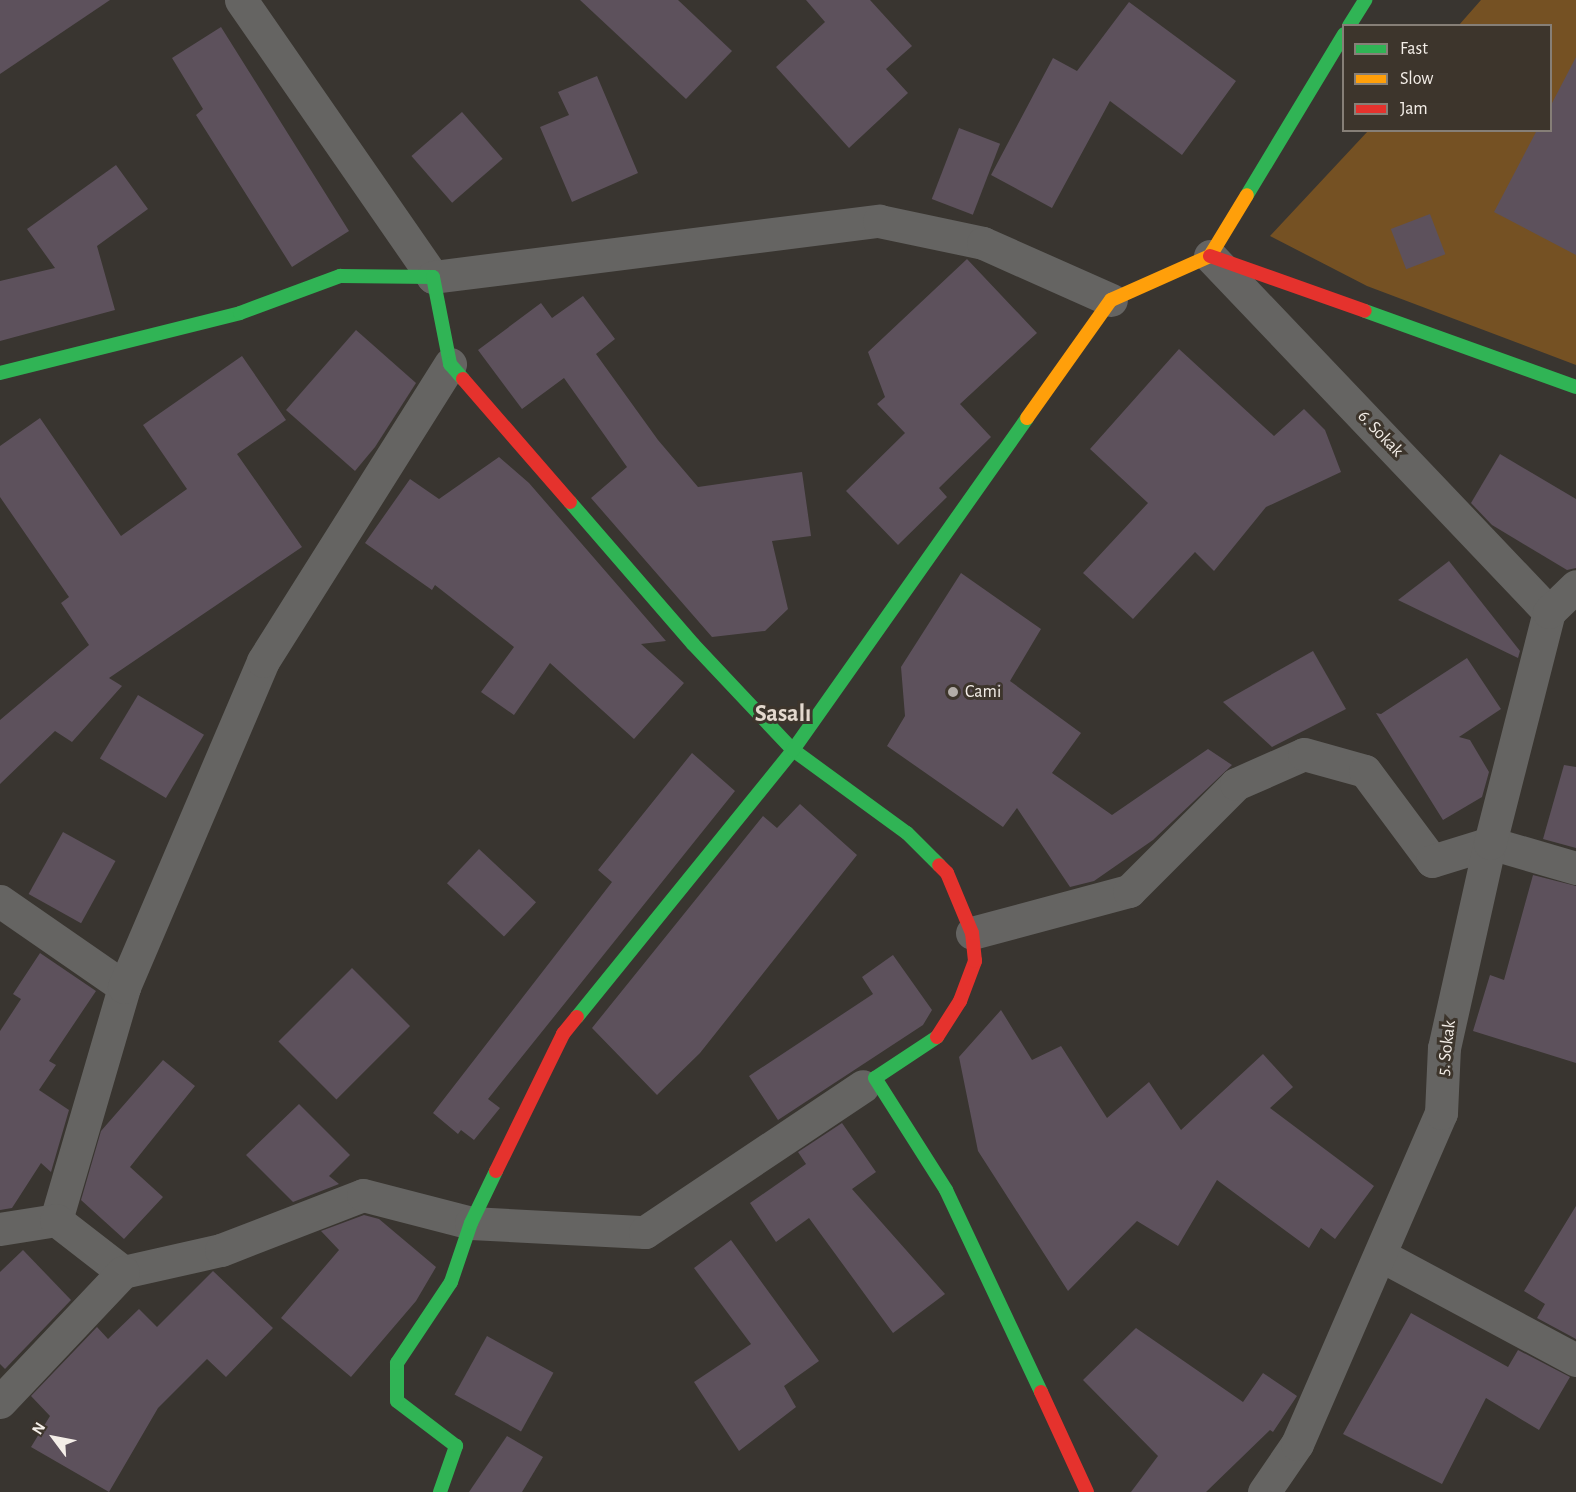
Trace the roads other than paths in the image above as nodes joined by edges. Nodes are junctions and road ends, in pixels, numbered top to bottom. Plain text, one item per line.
1 (241, 0) edge
2 (1365, 0) edge
3 (1350, 24) edge
4 (1342, 37) edge
5 (1210, 256) junction
6 (433, 277) junction
7 (1111, 300) junction
8 (450, 364) junction
9 (0, 373) edge
10 (1576, 387) edge
11 (1576, 586) edge
12 (1549, 612) junction
13 (793, 750) junction
14 (1490, 843) junction
15 (1576, 868) edge
16 (0, 901) edge
17 (972, 933) junction
18 (124, 987) junction
19 (869, 1082) junction
20 (899, 1144) dead end
21 (56, 1220) junction
22 (471, 1223) junction
23 (0, 1229) edge
24 (1382, 1257) junction
25 (123, 1272) junction
26 (1576, 1360) edge
27 (0, 1402) edge
28 (1041, 1429) dead end
29 (440, 1492) edge
30 (1073, 1492) edge
31 (1087, 1492) edge
32 (1264, 1492) edge

1 - 6 street
2 - 3 street
4 - 5 street
5 - 7 street
5 - 10 street
5 - 12 street, 6. Sokak
6 - 7 street
6 - 8 street
6 - 9 street
7 - 13 street
8 - 13 street
8 - 18 street
11 - 12 street
12 - 14 street, 5. Sokak
13 - 17 street
13 - 22 street
14 - 15 street
14 - 17 street
14 - 24 street, 5. Sokak
16 - 18 street
17 - 19 street
18 - 21 street
19 - 20 street
19 - 22 street
19 - 31 street
21 - 23 street
21 - 25 street
22 - 25 street
22 - 29 street
24 - 26 street
24 - 32 street, 5. Sokak
25 - 27 street
28 - 30 street

